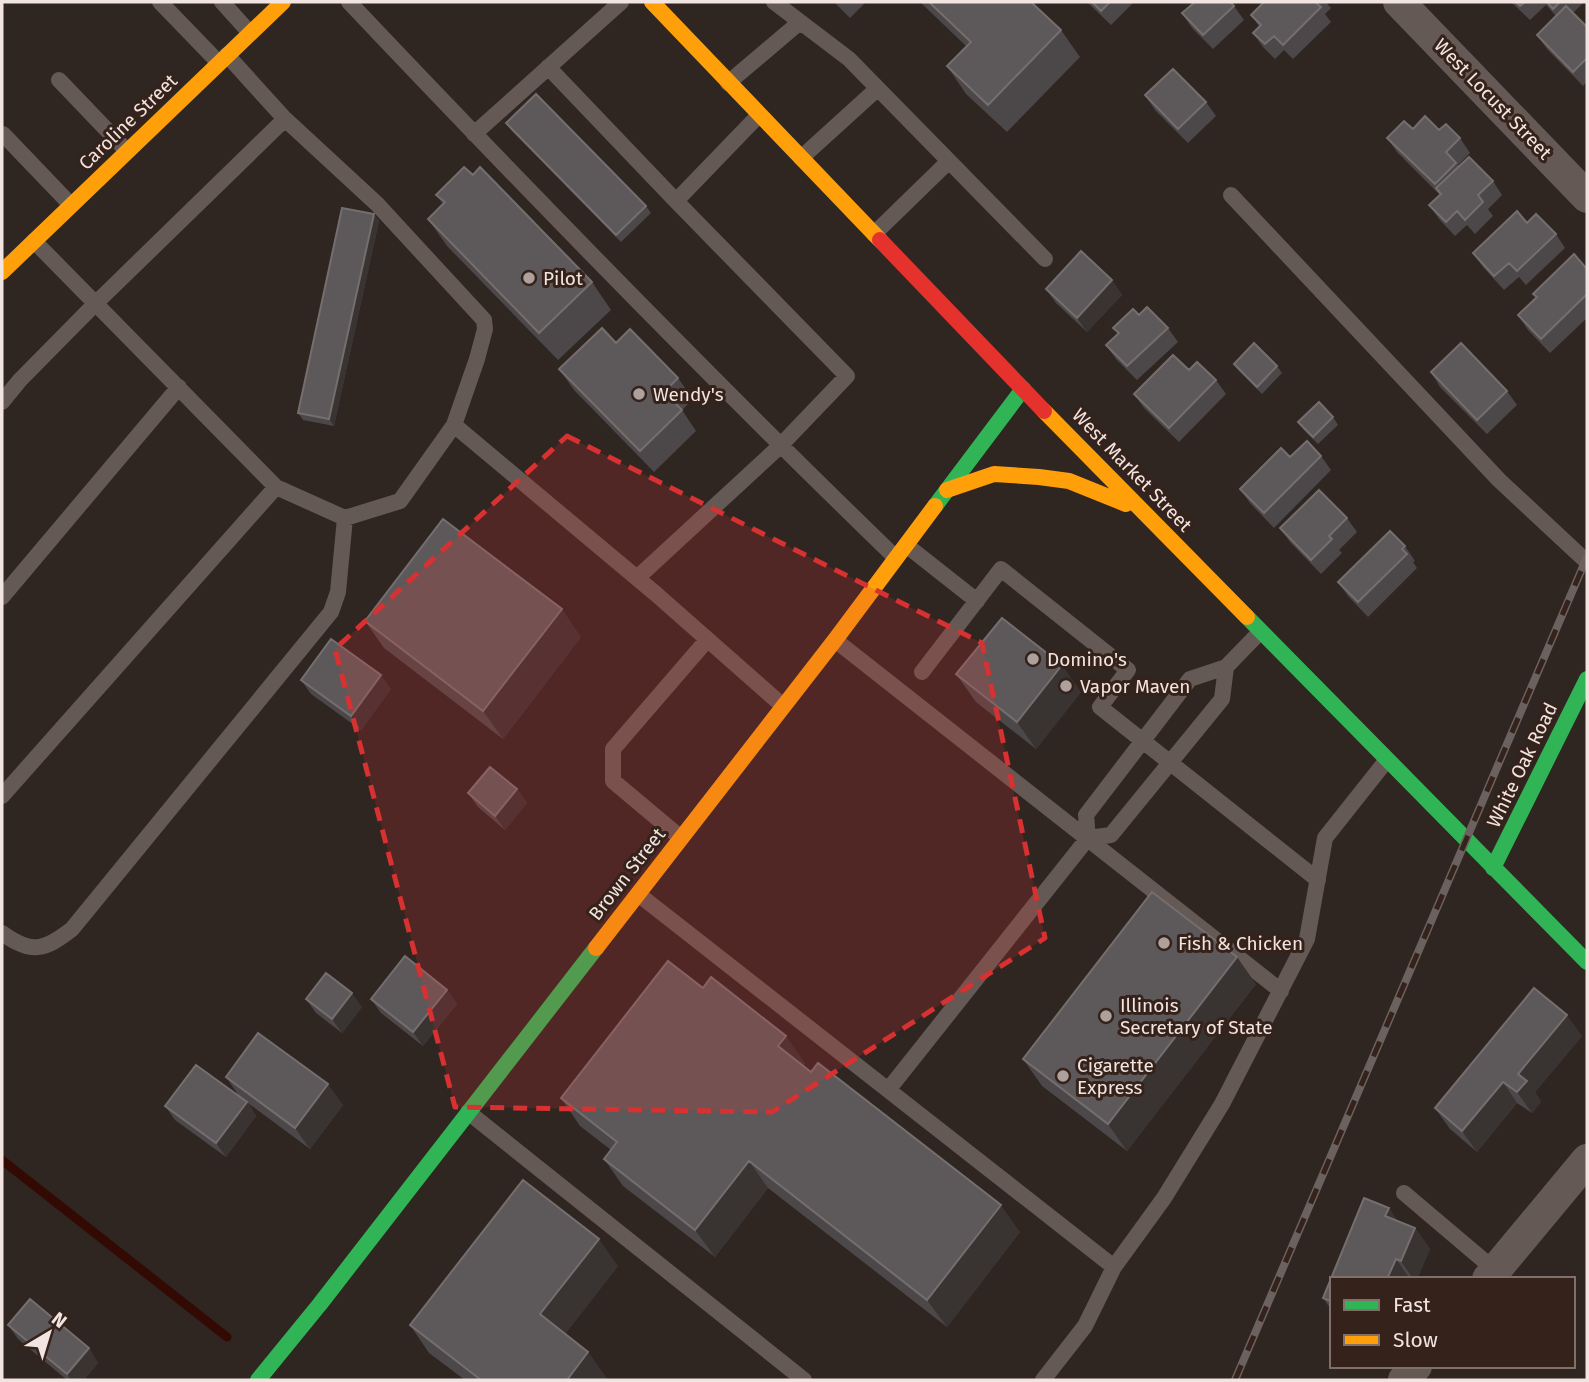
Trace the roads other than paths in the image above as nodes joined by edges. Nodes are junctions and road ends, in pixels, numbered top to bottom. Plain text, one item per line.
1 (160, 2) edge
2 (222, 2) edge
3 (283, 2) edge
4 (349, 2) edge
5 (621, 2) edge
6 (652, 2) edge
7 (774, 2) edge
8 (1399, 2) edge
9 (800, 22) junction
10 (250, 33) junction
11 (223, 59) junction
12 (548, 67) junction
13 (59, 80) dead end
14 (728, 83) junction
15 (877, 89) junction
16 (758, 116) junction
17 (285, 119) junction
18 (3, 134) edge
19 (474, 134) junction
20 (127, 151) junction
21 (800, 158) junction
22 (948, 161) junction
23 (1231, 195) dead end
24 (1587, 197) edge
25 (676, 201) junction
26 (71, 205) junction
27 (873, 234) junction
28 (34, 241) junction
29 (1045, 259) dead end
30 (2, 272) edge
31 (95, 304) junction
32 (179, 387) junction
33 (1023, 389) junction
34 (2, 402) edge
35 (454, 425) junction
36 (780, 446) junction
37 (276, 487) junction
38 (947, 490) junction
39 (1142, 510) junction
40 (345, 518) junction
41 (901, 552) junction
42 (1587, 562) edge
43 (637, 578) junction
44 (2, 597) edge
45 (977, 601) junction
46 (1260, 632) junction
47 (835, 639) junction
48 (707, 640) junction
49 (1226, 667) junction
50 (922, 672) dead end
51 (1587, 679) edge
52 (783, 706) junction
53 (1142, 739) junction
54 (1387, 760) junction
55 (1171, 762) junction
56 (2, 796) edge
57 (681, 838) junction
58 (1088, 838) junction
59 (1493, 868) junction
60 (1318, 880) junction
61 (638, 894) junction
62 (2, 933) edge
63 (1587, 962) edge
64 (1281, 991) junction
65 (888, 1090) junction
66 (468, 1112) junction
67 (1587, 1160) edge
68 (1404, 1193) dead end
69 (1114, 1267) junction
70 (1492, 1275) edge
71 (258, 1380) edge
72 (804, 1380) edge
73 (1042, 1380) edge

1 - 11 lane
2 - 10 lane
3 - 10 street, Caroline Street
4 - 19 lane
5 - 12 lane
6 - 14 street, West Market Street
7 - 9 lane
8 - 24 street, West Locust Street
9 - 14 lane
9 - 15 lane
10 - 11 street, Caroline Street
11 - 17 lane
11 - 20 street, Caroline Street
12 - 19 lane
12 - 25 lane
13 - 20 lane
14 - 16 street, West Market Street
15 - 21 lane
15 - 22 lane
16 - 21 street, West Market Street
16 - 25 lane
17 - 31 lane
17 - 35 lane
18 - 26 lane
19 - 36 lane
20 - 26 street, Caroline Street
21 - 27 street, West Market Street
22 - 27 lane
22 - 29 lane
23 - 42 lane
25 - 36 lane
26 - 28 street, Caroline Street
27 - 33 street, West Market Street
28 - 30 street, Caroline Street
28 - 31 lane
31 - 32 lane
31 - 34 lane
32 - 37 lane
32 - 44 lane
33 - 38 street, Brown Street
33 - 39 street, West Market Street
35 - 40 lane
35 - 43 lane
36 - 41 lane
36 - 43 lane
37 - 40 lane
37 - 56 lane
38 - 39 street
38 - 41 street, Brown Street
39 - 46 street, West Market Street
40 - 62 lane
41 - 45 lane
41 - 47 street, Brown Street
43 - 48 lane
45 - 50 lane
45 - 53 lane
46 - 49 lane
46 - 54 street, West Market Street
47 - 52 street, Brown Street
47 - 58 lane
48 - 52 lane
48 - 57 lane
49 - 53 lane
49 - 55 lane
51 - 59 street, White Oak Road
52 - 57 street, Brown Street
53 - 55 lane
53 - 58 lane
54 - 59 street, West Market Street
54 - 60 lane
55 - 58 lane
55 - 60 lane
57 - 61 street, Brown Street
58 - 64 lane
58 - 65 lane
59 - 63 street, West Market Street
60 - 64 lane
61 - 65 lane
61 - 66 street, Brown Street
64 - 69 lane
65 - 69 lane
66 - 71 street, Brown Street
66 - 72 lane
67 - 70 street
68 - 70 lane
69 - 73 lane

